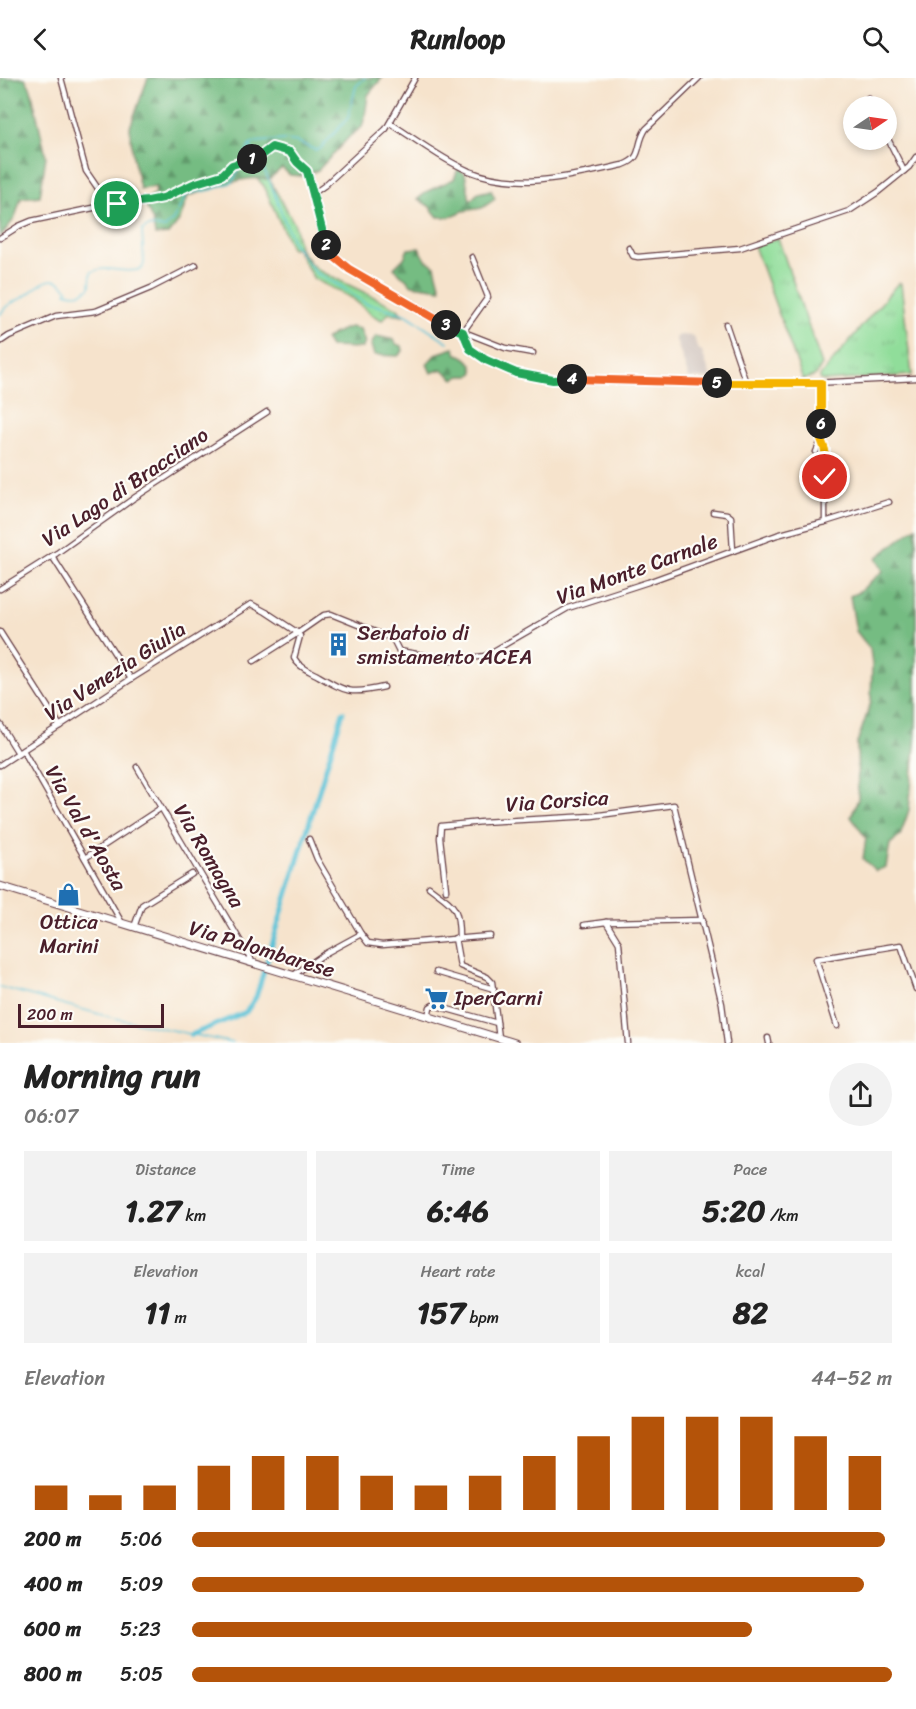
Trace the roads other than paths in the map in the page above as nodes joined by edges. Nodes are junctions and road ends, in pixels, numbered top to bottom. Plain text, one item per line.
1 (61, 78) edge
2 (415, 78) edge
3 (699, 78) edge
4 (390, 123) junction
5 (894, 150) edge
6 (916, 157) edge
7 (904, 171) junction
8 (314, 193) junction
9 (117, 204) junction
10 (0, 238) edge
11 (628, 248) dead end
12 (472, 256) dead end
13 (196, 265) dead end
14 (726, 324) dead end
15 (463, 332) junction
16 (0, 342) edge
17 (533, 353) dead end
18 (916, 378) edge
19 (746, 383) junction
20 (821, 383) junction
21 (267, 412) dead end
22 (821, 439) junction
23 (816, 452) dead end
24 (889, 502) dead end
25 (713, 512) dead end
26 (825, 522) junction
27 (733, 551) junction
28 (52, 556) junction
29 (0, 589) edge
30 (0, 632) edge
31 (299, 635) junction
32 (254, 661) dead end
33 (130, 679) junction
34 (384, 687) dead end
35 (0, 724) edge
36 (60, 726) junction
37 (20, 752) junction
38 (0, 765) edge
39 (137, 767) dead end
40 (161, 808) junction
41 (309, 839) dead end
42 (85, 858) junction
43 (192, 874) dead end
44 (0, 886) edge
45 (429, 887) dead end
46 (446, 890) dead end
47 (703, 920) junction
48 (122, 922) junction
49 (606, 922) junction
50 (584, 925) dead end
51 (134, 927) junction
52 (361, 934) junction
53 (490, 936) dead end
54 (457, 938) junction
55 (250, 963) junction
56 (436, 972) dead end
57 (292, 976) junction
58 (494, 989) junction
59 (916, 989) edge
60 (428, 1017) junction
61 (497, 1023) junction
62 (837, 1026) dead end
63 (499, 1038) junction
64 (515, 1043) edge
65 (628, 1043) edge
66 (727, 1043) edge

1 - 9 street
2 - 4 street
3 - 4 street
4 - 8 street
5 - 7 street
6 - 7 street
7 - 11 street
8 - 9 street
8 - 15 street
9 - 10 street
12 - 15 street
13 - 16 street
14 - 19 street
15 - 17 street
15 - 19 street
18 - 20 street
19 - 20 street
20 - 22 street
21 - 28 street, Via Lago di Bracciano
22 - 23 street
22 - 26 street
24 - 26 street, Via Monte Carnale
25 - 27 street
26 - 27 street, Via Monte Carnale
27 - 31 street, Via Monte Carnale
28 - 29 street, Via Lago di Bracciano
28 - 33 street
30 - 36 street
31 - 32 street
31 - 33 street, Via Venezia Giulia
31 - 34 street
33 - 36 street, Via Venezia Giulia
35 - 37 street, Via Val d'Aosta
36 - 37 street, Via Venezia Giulia
37 - 38 street, Via Venezia Giulia
37 - 42 street, Via Val d'Aosta
39 - 40 street, Via Romagna
40 - 42 street
40 - 55 street, Via Romagna
41 - 52 street
42 - 48 street, Via Val d'Aosta
43 - 51 street
44 - 48 main road, Via Palombarese
45 - 54 street
46 - 47 street, Via Corsica
47 - 49 street
47 - 66 street
48 - 51 main road, Via Palombarese
49 - 50 street
49 - 65 street
51 - 55 main road, Via Palombarese
52 - 54 street
52 - 57 street
53 - 54 street
54 - 58 street
55 - 57 main road, Via Palombarese
56 - 58 street
57 - 60 main road, Via Palombarese
58 - 61 street
59 - 62 street
60 - 61 street
60 - 63 main road, Via Palombarese
61 - 63 street
63 - 64 main road, Via Palombarese

